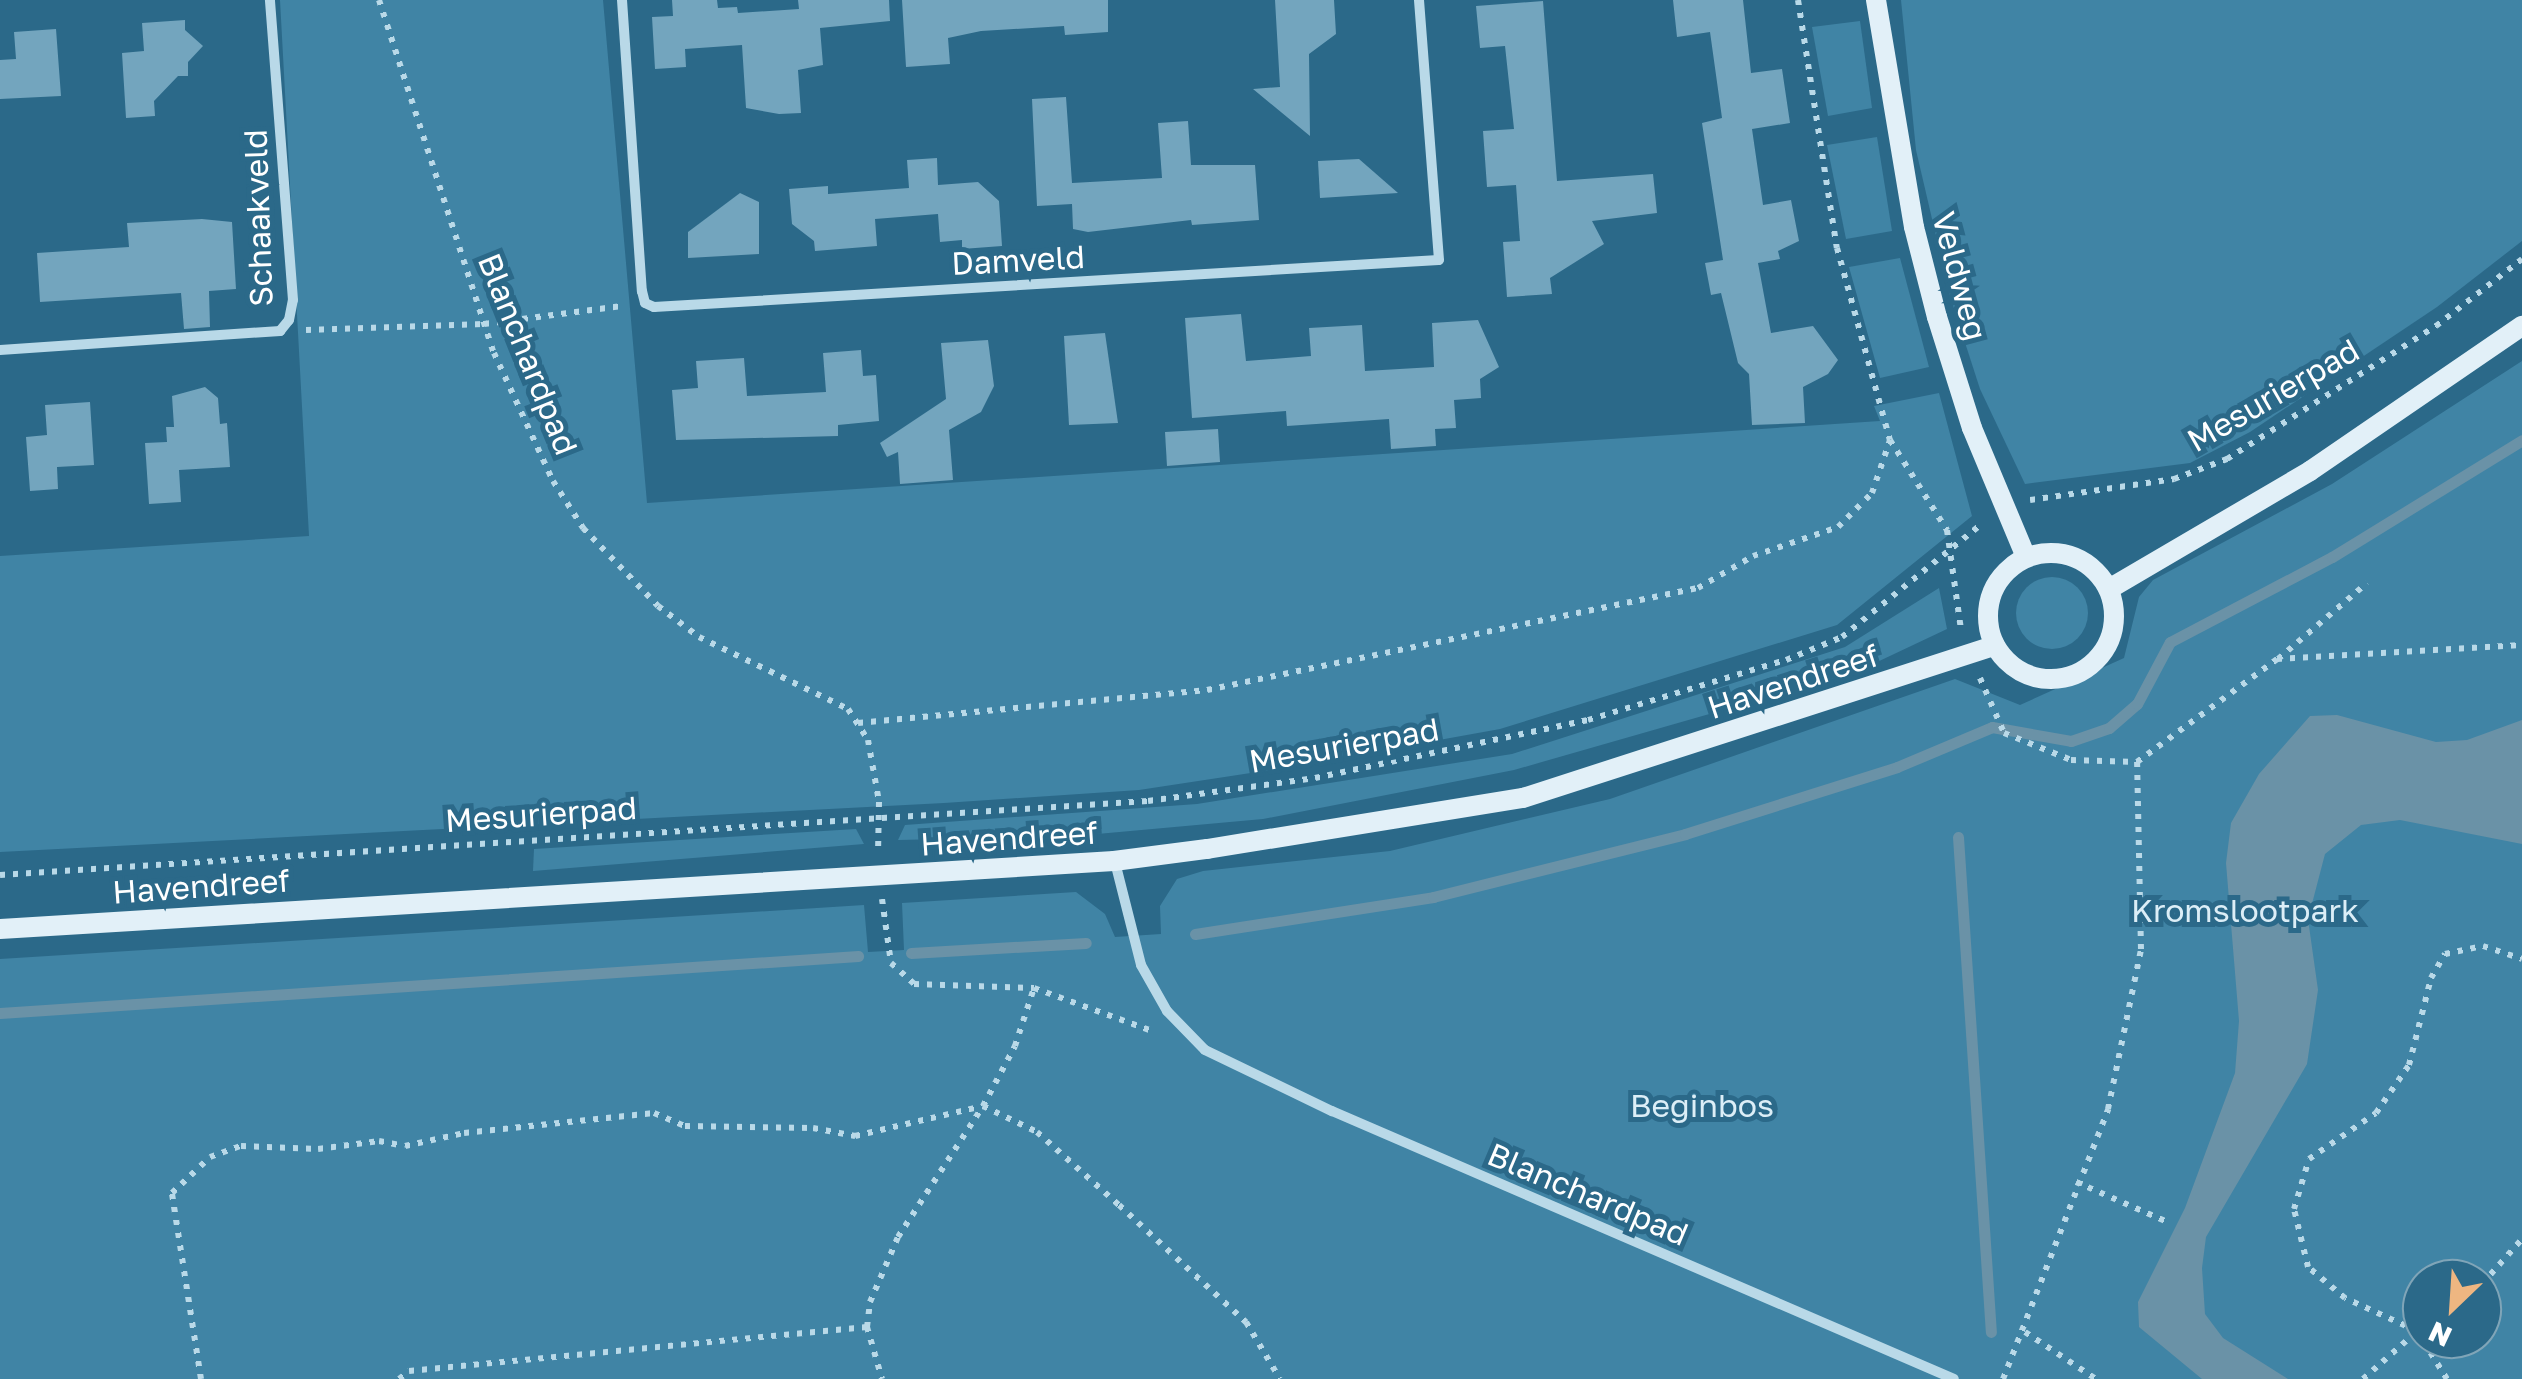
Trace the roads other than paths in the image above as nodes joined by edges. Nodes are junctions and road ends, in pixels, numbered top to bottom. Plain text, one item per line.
1 (270, 0) edge
2 (622, 0) edge
3 (1419, 0) edge
4 (1876, 0) edge
5 (2522, 326) edge
6 (0, 350) edge
7 (2026, 557) junction
8 (2109, 588) junction
9 (1995, 646) junction
10 (1114, 861) junction
11 (0, 929) edge
12 (1954, 1379) edge

1 - 6 street, Schaakveld
2 - 3 street, Damveld
4 - 7 street, Veldweg
5 - 8 street
7 - 8 street
7 - 9 street
8 - 9 street
9 - 10 street, Havendreef
10 - 11 street, Havendreef
10 - 12 street, Blanchardpad

